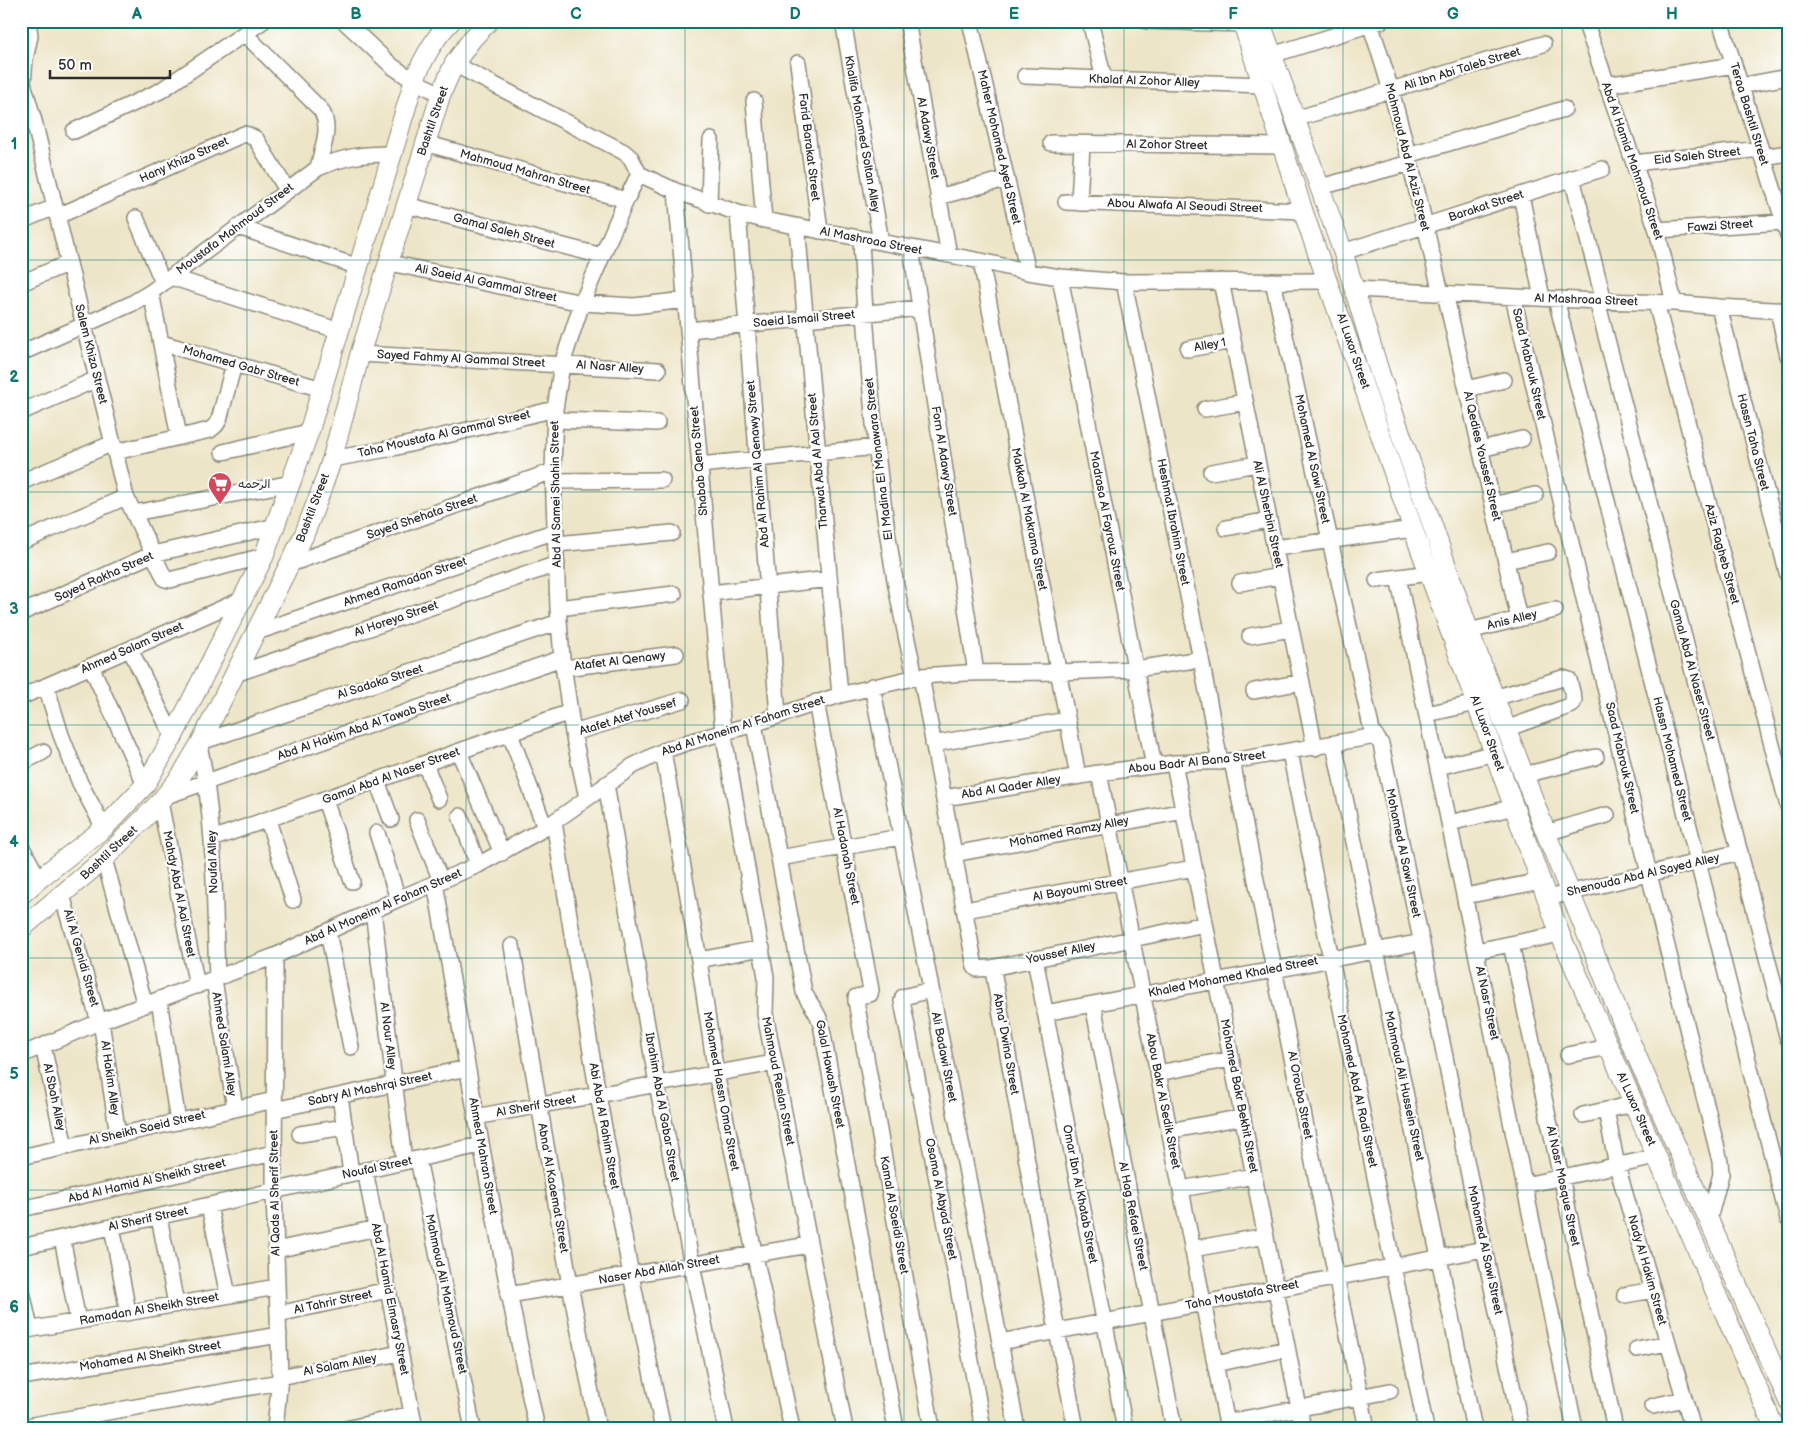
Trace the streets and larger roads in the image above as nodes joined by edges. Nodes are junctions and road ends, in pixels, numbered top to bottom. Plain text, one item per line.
1 (28, 21) edge
2 (264, 21) edge
3 (344, 21) edge
4 (489, 21) edge
5 (907, 21) edge
6 (970, 21) edge
7 (1090, 21) edge
8 (1146, 21) edge
9 (1585, 21) edge
10 (1720, 21) edge
11 (448, 22) edge
12 (1248, 22) edge
13 (1373, 22) edge
14 (844, 26) dead end
15 (245, 34) junction
16 (1543, 44) dead end
17 (1272, 55) junction
18 (798, 63) dead end
19 (454, 64) junction
20 (1734, 65) junction
21 (1026, 76) dead end
22 (1788, 78) edge
23 (1104, 79) junction
24 (414, 80) junction
25 (22, 83) edge
26 (1262, 85) junction
27 (1606, 85) junction
28 (1740, 86) junction
29 (1390, 90) junction
30 (441, 94) junction
31 (754, 101) dead end
32 (1564, 109) dead end
33 (1295, 119) junction
34 (28, 124) edge
35 (74, 131) dead end
36 (711, 140) dead end
37 (424, 143) junction
38 (1051, 143) dead end
39 (1082, 144) junction
40 (1283, 146) junction
41 (1761, 153) junction
42 (1788, 153) edge
43 (392, 154) junction
44 (1409, 159) junction
45 (1634, 163) junction
46 (318, 168) junction
47 (1602, 169) dead end
48 (639, 174) junction
49 (1572, 178) junction
50 (1006, 179) junction
51 (1320, 187) junction
52 (287, 190) junction
53 (676, 191) junction
54 (1521, 195) junction
55 (938, 197) junction
56 (626, 200) junction
57 (709, 204) junction
58 (406, 205) junction
59 (56, 211) junction
60 (1304, 211) junction
61 (738, 213) junction
62 (136, 218) dead end
63 (1784, 219) edge
64 (764, 220) junction
65 (21, 221) edge
66 (1425, 226) junction
67 (238, 227) junction
68 (797, 227) junction
69 (1657, 230) junction
70 (820, 231) junction
71 (861, 239) junction
72 (881, 242) junction
73 (911, 248) junction
74 (1343, 252) junction
75 (949, 255) junction
76 (602, 256) junction
77 (981, 261) junction
78 (390, 263) junction
79 (69, 264) junction
80 (359, 267) junction
81 (1028, 272) junction
82 (1060, 277) junction
83 (1329, 280) junction
84 (1221, 281) junction
85 (1273, 281) junction
86 (1124, 282) junction
87 (21, 283) edge
88 (161, 284) junction
89 (1355, 288) junction
90 (1443, 293) junction
91 (1513, 297) junction
92 (1549, 299) junction
93 (685, 300) junction
94 (1600, 301) junction
95 (1656, 302) junction
96 (582, 303) junction
97 (1674, 303) junction
98 (921, 308) junction
99 (1719, 308) junction
100 (1783, 311) edge
101 (864, 313) junction
102 (805, 319) junction
103 (746, 324) junction
104 (84, 326) junction
105 (688, 330) junction
106 (340, 331) junction
107 (1233, 341) junction
108 (161, 343) junction
109 (1188, 349) dead end
110 (21, 353) edge
111 (360, 354) junction
112 (1788, 356) edge
113 (234, 364) junction
114 (562, 364) junction
115 (658, 370) dead end
116 (97, 379) junction
117 (1504, 380) dead end
118 (322, 389) junction
119 (1467, 389) junction
120 (1245, 402) junction
121 (1205, 409) dead end
122 (21, 412) edge
123 (555, 414) junction
124 (657, 423) dead end
125 (309, 432) junction
126 (179, 437) junction
127 (1522, 439) dead end
128 (876, 447) junction
129 (114, 448) junction
130 (1481, 449) junction
131 (223, 452) dead end
132 (817, 453) junction
133 (332, 459) junction
134 (757, 459) junction
135 (1258, 464) junction
136 (700, 465) junction
137 (1211, 472) dead end
138 (554, 476) junction
139 (662, 480) dead end
140 (21, 482) edge
141 (292, 482) junction
142 (1535, 495) dead end
143 (126, 497) junction
144 (1493, 505) junction
145 (134, 513) junction
146 (1269, 520) junction
147 (276, 526) junction
148 (1226, 528) dead end
149 (1413, 529) junction
150 (672, 533) dead end
151 (557, 537) junction
152 (1330, 541) junction
153 (21, 542) edge
154 (1275, 548) junction
155 (1548, 552) dead end
156 (153, 554) junction
157 (264, 556) junction
158 (1506, 562) junction
159 (290, 564) junction
160 (557, 564) junction
161 (1430, 573) junction
162 (1280, 576) junction
163 (1788, 576) edge
164 (1398, 577) junction
165 (829, 579) junction
166 (1377, 580) dead end
167 (1240, 584) dead end
168 (768, 586) junction
169 (711, 593) junction
170 (674, 594) dead end
171 (243, 599) junction
172 (1555, 610) dead end
173 (21, 613) edge
174 (559, 615) junction
175 (1519, 619) junction
176 (1291, 629) junction
177 (1470, 631) junction
178 (254, 633) junction
179 (1250, 636) dead end
180 (130, 649) junction
181 (676, 654) dead end
182 (1201, 659) junction
183 (563, 663) junction
184 (91, 666) junction
185 (1136, 669) junction
186 (1058, 672) junction
187 (976, 673) junction
188 (235, 674) junction
189 (918, 677) junction
190 (1302, 682) junction
191 (46, 686) junction
192 (872, 686) junction
193 (1254, 691) dead end
194 (840, 694) junction
195 (21, 697) edge
196 (682, 700) dead end
197 (1485, 701) junction
198 (816, 702) junction
199 (570, 712) junction
200 (1427, 714) junction
201 (778, 715) junction
202 (1067, 720) junction
203 (754, 724) junction
204 (1506, 729) junction
205 (723, 732) junction
206 (573, 733) junction
207 (510, 734) junction
208 (1376, 736) junction
209 (173, 737) junction
210 (200, 744) junction
211 (934, 744) junction
212 (1334, 744) junction
213 (1315, 748) junction
214 (663, 751) junction
215 (43, 752) dead end
216 (459, 752) junction
217 (1290, 752) junction
218 (1495, 753) junction
219 (1596, 757) dead end
220 (1226, 762) junction
221 (21, 763) edge
222 (1174, 763) junction
223 (425, 764) junction
224 (1154, 766) junction
225 (1438, 767) junction
226 (1098, 773) junction
227 (1524, 775) junction
228 (1078, 776) junction
229 (207, 781) junction
230 (378, 781) junction
231 (145, 784) junction
232 (606, 784) junction
233 (587, 798) junction
234 (944, 798) junction
235 (163, 799) junction
236 (439, 799) dead end
237 (324, 800) junction
238 (1788, 806) edge
239 (1514, 808) junction
240 (1184, 811) junction
241 (1607, 815) dead end
242 (460, 816) dead end
243 (391, 819) dead end
244 (268, 820) junction
245 (417, 820) dead end
246 (1450, 823) junction
247 (549, 825) junction
248 (1109, 825) junction
249 (104, 828) junction
250 (377, 833) dead end
251 (1546, 833) junction
252 (901, 837) junction
253 (212, 839) junction
254 (21, 846) edge
255 (844, 847) junction
256 (502, 852) junction
257 (1740, 852) junction
258 (954, 854) junction
259 (779, 858) junction
260 (104, 859) junction
261 (1698, 862) junction
262 (478, 865) junction
263 (1194, 868) junction
264 (1649, 874) junction
265 (39, 879) junction
266 (352, 881) dead end
267 (1120, 881) junction
268 (438, 882) junction
269 (1544, 889) junction
270 (1569, 893) junction
271 (21, 895) edge
272 (62, 895) junction
273 (1465, 896) junction
274 (398, 898) junction
275 (292, 900) dead end
276 (965, 910) junction
277 (372, 911) junction
278 (1205, 924) junction
279 (21, 930) edge
280 (328, 932) junction
281 (1560, 934) junction
282 (1131, 939) junction
283 (1422, 942) junction
284 (1512, 944) junction
285 (512, 946) dead end
286 (762, 948) junction
287 (1376, 950) junction
288 (1476, 951) junction
289 (275, 956) junction
290 (1035, 959) junction
291 (1330, 959) junction
292 (699, 960) junction
293 (991, 968) junction
294 (1274, 970) junction
295 (215, 980) junction
296 (1216, 981) junction
297 (197, 986) junction
298 (931, 990) junction
299 (1142, 994) junction
300 (856, 1001) joint
301 (152, 1003) junction
302 (1092, 1004) junction
303 (1045, 1013) junction
304 (100, 1022) junction
305 (1788, 1040) edge
306 (43, 1046) junction
307 (351, 1047) dead end
308 (1609, 1047) junction
309 (1568, 1054) dead end
310 (21, 1055) edge
311 (1231, 1060) junction
312 (774, 1063) junction
313 (467, 1068) junction
314 (1158, 1073) junction
315 (716, 1074) junction
316 (394, 1084) junction
317 (657, 1084) junction
318 (598, 1095) junction
319 (340, 1096) junction
320 (1634, 1104) junction
321 (274, 1105) junction
322 (539, 1106) junction
323 (235, 1108) junction
324 (1606, 1110) junction
325 (1583, 1115) dead end
326 (475, 1117) junction
327 (1243, 1117) junction
328 (178, 1122) junction
329 (345, 1126) junction
330 (1169, 1131) junction
331 (300, 1134) dead end
332 (118, 1135) junction
333 (480, 1145) junction
334 (65, 1147) junction
335 (274, 1152) junction
336 (21, 1157) edge
337 (1657, 1157) junction
338 (411, 1160) junction
339 (1617, 1166) junction
340 (358, 1171) junction
341 (1254, 1176) junction
342 (1562, 1178) junction
343 (1525, 1185) junction
344 (1181, 1189) junction
345 (274, 1192) junction
346 (209, 1206) junction
347 (21, 1209) edge
348 (159, 1217) junction
349 (1709, 1219) junction
350 (1788, 1219) edge
351 (112, 1227) junction
352 (376, 1228) junction
353 (1266, 1236) junction
354 (62, 1238) junction
355 (809, 1245) junction
356 (21, 1247) edge
357 (1484, 1248) junction
358 (1192, 1249) junction
359 (276, 1250) junction
360 (753, 1254) junction
361 (1439, 1258) junction
362 (692, 1264) junction
363 (1393, 1266) junction
364 (631, 1275) junction
365 (1336, 1277) junction
366 (570, 1285) junction
367 (21, 1286) edge
368 (277, 1287) junction
369 (1276, 1289) junction
370 (388, 1290) junction
371 (1653, 1290) junction
372 (228, 1295) junction
373 (1625, 1295) dead end
374 (508, 1296) junction
375 (1203, 1303) junction
376 (176, 1304) junction
377 (128, 1312) junction
378 (1152, 1313) junction
379 (278, 1314) junction
380 (78, 1321) junction
381 (1104, 1322) junction
382 (25, 1330) edge
383 (1057, 1331) junction
384 (279, 1335) junction
385 (1000, 1342) junction
386 (1668, 1343) junction
387 (1287, 1349) junction
388 (1637, 1349) dead end
389 (400, 1353) junction
390 (1215, 1364) junction
391 (21, 1376) edge
392 (280, 1379) junction
393 (1390, 1391) dead end
394 (1361, 1397) junction
395 (1684, 1400) junction
396 (1788, 1400) edge
397 (1652, 1406) dead end
398 (1299, 1409) junction
399 (413, 1422) edge
400 (1227, 1426) edge
401 (21, 1427) edge
402 (276, 1429) edge
403 (346, 1429) edge
404 (474, 1429) edge
405 (537, 1429) edge
406 (598, 1429) edge
407 (663, 1429) edge
408 (726, 1429) edge
409 (792, 1429) edge
410 (845, 1429) edge
411 (896, 1429) edge
412 (932, 1429) edge
413 (983, 1429) edge
414 (1017, 1429) edge
415 (1076, 1429) edge
416 (1125, 1429) edge
417 (1174, 1429) edge
418 (1303, 1429) edge
419 (1367, 1429) edge
420 (1426, 1429) edge
421 (1474, 1429) edge
422 (1521, 1429) edge
423 (1575, 1429) edge
424 (1615, 1429) edge
425 (1693, 1429) edge
426 (1774, 1429) edge

1 - 25 street, Salem Khiza Street
2 - 15 street
3 - 24 street
4 - 19 street, Bashtil Street
5 - 55 street, Al Adawy Street
6 - 50 street, Maher Mohamed Ayed Street
7 - 23 street
8 - 12 street
9 - 27 street, Abd Al Hamid Mahmoud Street
10 - 20 street, Teraa Bashtil Street
11 - 24 street, Bashtil Street
12 - 17 street, Al Luxor Street
12 - 26 street, Al Luxor Street
13 - 17 street
13 - 29 street, Mahmoud Abd Al Aziz Street
14 - 72 street, Khalifa Mohamed Soltan Alley
15 - 35 street
15 - 46 street
16 - 29 street, Ali Ibn Abi Taleb Street
17 - 33 street, Al Luxor Street
18 - 70 street, Farid Barakat Street
19 - 30 street, Bashtil Street
19 - 48 street
20 - 27 street
20 - 28 street, Teraa Bashtil Street
21 - 23 street, Khalaf Al Zohor Alley
22 - 28 street
23 - 26 street, Khalaf Al Zohor Alley
24 - 30 street
24 - 43 street, Bashtil Street
25 - 34 street, Salem Khiza Street
26 - 40 street, Al Luxor Street
27 - 45 street, Abd Al Hamid Mahmoud Street
28 - 41 street, Teraa Bashtil Street
29 - 33 street, Ali Ibn Abi Taleb Street
29 - 44 street, Mahmoud Abd Al Aziz Street
30 - 37 street, Bashtil Street
31 - 64 street
32 - 44 street
33 - 51 street, Al Luxor Street
34 - 59 street, Salem Khiza Street
36 - 57 street
37 - 56 street, Mahmoud Mahran Street
37 - 58 street, Bashtil Street
38 - 39 street, Al Zohor Street
39 - 40 street, Al Zohor Street
39 - 60 street, Abou Alwafa Al Seoudi Street
40 - 60 street, Al Luxor Street
41 - 42 street, Eid Saleh Street
41 - 45 street, Eid Saleh Street
41 - 63 street, Teraa Bashtil Street
43 - 46 street, Moustafa Mahmoud Street
43 - 80 street, Bashtil Street
44 - 51 street
44 - 66 street, Mahmoud Abd Al Aziz Street
45 - 69 street, Abd Al Hamid Mahmoud Street
46 - 52 street, Moustafa Mahmoud Street
47 - 49 street, Barakat Street
48 - 53 street, Al Mashroaa Street
48 - 56 street, Abd Al Samei Shahin Street
49 - 54 street, Barakat Street
49 - 94 street, Gamal Abd Al Naser Street
50 - 55 street
50 - 81 street, Maher Mohamed Ayed Street
51 - 74 street, Al Luxor Street
52 - 59 street, Hany Khiza Street
52 - 67 street, Moustafa Mahmoud Street
53 - 57 street, Al Mashroaa Street
53 - 93 street, Shabab Qena Street
54 - 66 street, Barakat Street
54 - 92 street, Hassn Mohamed Street
55 - 75 street, Al Adawy Street
56 - 76 street, Abd Al Samei Shahin Street
57 - 61 street, Al Mashroaa Street
58 - 76 street, Gamal Saleh Street
58 - 78 street, Bashtil Street
59 - 65 street, Hany Khiza Street
59 - 79 street, Salem Khiza Street
60 - 83 street, Al Luxor Street
61 - 64 street, Al Mashroaa Street
61 - 103 street, Abd Al Rahim Al Qenawy Street
62 - 88 street, Mohamed Gabr Street
63 - 69 street, Fawzi Street
64 - 68 street, Al Mashroaa Street
66 - 74 street, Barakat Street
66 - 90 street, Mahmoud Abd Al Aziz Street
67 - 80 street
67 - 88 street, Moustafa Mahmoud Street
68 - 70 street, Al Mashroaa Street
68 - 102 street, Tharwat Abd Al Aal Street
69 - 97 street, Abd Al Hamid Mahmoud Street
70 - 71 street, Al Mashroaa Street
71 - 72 street, Al Mashroaa Street
71 - 101 street, El Madina El Monawara Street
72 - 73 street, Al Mashroaa Street
73 - 75 street, Al Mashroaa Street
73 - 98 street, Forn Al Adawy Street
74 - 89 street, Al Luxor Street
75 - 77 street, Al Mashroaa Street
76 - 96 street, Abd Al Samei Shahin Street
77 - 81 street, Al Mashroaa Street
77 - 186 street, Makkah Al Makrama Street
78 - 96 street, Ali Saeid Al Gammal Street
78 - 111 street, Bashtil Street
79 - 87 street
79 - 104 street, Salem Khiza Street
80 - 106 street, Bashtil Street
81 - 82 street, Al Mashroaa Street
82 - 86 street, Al Mashroaa Street
82 - 185 street, Madrasa Al Fayrouz Street
83 - 85 street, Al Mashroaa Street
83 - 149 street, Al Luxor Street
84 - 85 street, Al Mashroaa Street
84 - 86 street, Al Mashroaa Street
84 - 107 street, Ali Al Sherbini Street
85 - 152 street, Mohamed Al Sawi Street
86 - 182 street, Heshmat Ibrahim Street
88 - 104 street, Moustafa Mahmoud Street
88 - 106 street
88 - 108 street, Mohamed Gabr Street
89 - 90 street, Al Mashroaa Street
89 - 177 street, Al Luxor Street
90 - 91 street, Al Mashroaa Street
90 - 119 street, Al Qedies Youssef Street
91 - 92 street, Al Mashroaa Street
91 - 264 street, Saad Mabrouk Street
92 - 94 street, Al Mashroaa Street
92 - 261 street, Hassn Mohamed Street
93 - 96 street, Ali Saeid Al Gammal Street
93 - 105 street, Shabab Qena Street
94 - 95 street, Al Mashroaa Street
94 - 257 street, Gamal Abd Al Naser Street
95 - 97 street, Al Mashroaa Street
95 - 238 street, Aziz Ragheb Street
96 - 114 street, Abd Al Samei Shahin Street
97 - 99 street, Al Mashroaa Street
98 - 101 street, Saeid Ismail Street
98 - 187 street, Forn Al Adawy Street
99 - 100 street, Al Mashroaa Street
99 - 163 street, Hassn Taha Street
100 - 112 street
101 - 102 street, Saeid Ismail Street
101 - 128 street, El Madina El Monawara Street
102 - 103 street, Saeid Ismail Street
102 - 132 street, Tharwat Abd Al Aal Street
103 - 105 street, Saeid Ismail Street
103 - 134 street, Abd Al Rahim Al Qenawy Street
104 - 110 street, Moustafa Mahmoud Street
104 - 116 street, Salem Khiza Street
105 - 136 street, Shabab Qena Street
106 - 118 street, Bashtil Street
107 - 109 street, Alley 1
107 - 120 street, Ali Al Sherbini Street
108 - 113 street, Mohamed Gabr Street
108 - 126 street, Mohamed Gabr Street
111 - 114 street, Sayed Fahmy Al Gammal Street
111 - 133 street, Bashtil Street
113 - 118 street, Mohamed Gabr Street
113 - 126 street
114 - 115 street, Al Nasr Alley
114 - 123 street, Abd Al Samei Shahin Street
116 - 122 street
116 - 129 street, Salem Khiza Street
117 - 119 street
118 - 125 street, Bashtil Street
119 - 130 street, Al Qedies Youssef Street
120 - 121 street
120 - 135 street, Ali Al Sherbini Street
123 - 124 street, Taha Moustafa Al Gammal Street
123 - 133 street, Taha Moustafa Al Gammal Street
123 - 138 street, Abd Al Samei Shahin Street
125 - 131 street
125 - 141 street, Bashtil Street
126 - 129 street
127 - 130 street
128 - 132 street
128 - 189 street, El Madina El Monawara Street
129 - 140 street
129 - 143 street, Salem Khiza Street
130 - 144 street, Al Qedies Youssef Street
132 - 134 street
132 - 165 street, Tharwat Abd Al Aal Street
133 - 159 street, Bashtil Street
134 - 136 street
134 - 168 street, Abd Al Rahim Al Qenawy Street
135 - 137 street
135 - 146 street, Ali Al Sherbini Street
136 - 169 street, Shabab Qena Street
138 - 139 street, Sayed Shehata Street
138 - 151 street, Abd Al Samei Shahin Street
138 - 159 street, Sayed Shehata Street
141 - 145 street
141 - 147 street, Bashtil Street
142 - 144 street
143 - 145 street, Salem Khiza Street
143 - 153 street
144 - 158 street, Al Qedies Youssef Street
145 - 156 street, Salem Khiza Street
146 - 148 street
146 - 154 street, Ali Al Sherbini Street
147 - 156 street, Sayed Rakha Street
147 - 157 street, Bashtil Street
149 - 152 street
149 - 161 street, Al Luxor Street
150 - 151 street, Ahmed Ramadan Street
151 - 160 street, Abd Al Samei Shahin Street
151 - 178 street, Ahmed Ramadan Street
152 - 154 street
152 - 208 street, Mohamed Al Sawi Street
154 - 162 street, Ali Al Sherbini Street
155 - 158 street
156 - 157 street, Salem Khiza Street
156 - 173 street, Sayed Rakha Street
157 - 171 street, Bashtil Street
158 - 175 street, Al Qedies Youssef Street
159 - 178 street, Bashtil Street
160 - 174 street, Abd Al Samei Shahin Street
160 - 188 street, Al Horeya Street
161 - 164 street
161 - 197 street, Al Luxor Street
162 - 167 street
162 - 176 street, Ali Al Sherbini Street
164 - 166 street
164 - 200 street, Al Nasr Street
165 - 168 street
165 - 194 street, Tharwat Abd Al Aal Street
168 - 169 street
168 - 201 street, Abd Al Rahim Al Qenawy Street
169 - 205 street, Shabab Qena Street
170 - 174 street, Al Sadaka Street
171 - 180 street, Ahmed Salam Street
171 - 209 street, Bashtil Street
172 - 175 street, Anis Alley
174 - 183 street, Abd Al Samei Shahin Street
174 - 210 street, Al Sadaka Street
175 - 177 street, Anis Alley
176 - 179 street
176 - 190 street, Ali Al Sherbini Street
177 - 197 street, Al Luxor Street
178 - 188 street, Bashtil Street
180 - 184 street, Ahmed Salam Street
180 - 209 street
181 - 183 street, Atafet Al Qenawy
182 - 185 street, Abd Al Moneim Al Faham Street
182 - 220 street, Heshmat Ibrahim Street
183 - 199 street, Abd Al Samei Shahin Street
183 - 229 street, Abd Al Hakim Abd Al Tawab Street
184 - 191 street, Ahmed Salam Street
184 - 231 street
185 - 186 street, Abd Al Moneim Al Faham Street
185 - 224 street, Madrasa Al Fayrouz Street
186 - 187 street, Abd Al Moneim Al Faham Street
186 - 202 street, Makkah Al Makrama Street
187 - 189 street, Abd Al Moneim Al Faham Street
188 - 210 street, Bashtil Street
189 - 192 street, Abd Al Moneim Al Faham Street
189 - 211 street
190 - 193 street
190 - 213 street, Ali Al Sherbini Street
191 - 195 street, Ahmed Salam Street
191 - 249 street
192 - 194 street, Abd Al Moneim Al Faham Street
192 - 252 street, Ali Badawi Street
194 - 198 street, Abd Al Moneim Al Faham Street
196 - 206 street, Atafet Atef Youssef
197 - 200 street
197 - 204 street, Al Luxor Street
197 - 204 street
197 - 218 street, Al Luxor Street
198 - 201 street, Abd Al Moneim Al Faham Street
198 - 255 street, Al Hadanah Street
199 - 206 street, Abd Al Samei Shahin Street
199 - 207 street, Gamal Abd Al Naser Street
200 - 225 street, Al Nasr Street
201 - 203 street, Abd Al Moneim Al Faham Street
202 - 211 street
202 - 228 street, Makkah Al Makrama Street
203 - 205 street, Abd Al Moneim Al Faham Street
203 - 259 street, Galal Hawash Street
204 - 227 street, Al Luxor Street
205 - 214 street, Abd Al Moneim Al Faham Street
205 - 286 street, Mahmoud Reslan Street
206 - 233 street, Abd Al Samei Shahin Street
207 - 216 street, Gamal Abd Al Naser Street
207 - 247 street, Abi Abd Al Rahim Street
208 - 212 street, Abou Badr Al Bana Street
208 - 283 street, Mohamed Al Sawi Street
209 - 231 street, Bashtil Street
210 - 229 street, Noufal Alley
210 - 235 street, Bashtil Street
211 - 234 street
212 - 213 street, Abou Badr Al Bana Street
212 - 287 street, Mahmoud Ali Hussein Street
213 - 217 street, Abou Badr Al Bana Street
214 - 232 street, Abd Al Moneim Al Faham Street
214 - 292 street, Mohamed Hassn Omar Street
215 - 221 street
216 - 223 street, Gamal Abd Al Naser Street
216 - 256 street
217 - 220 street, Abou Badr Al Bana Street
217 - 291 street, Mohamed Abd Al Radi Street
218 - 225 street
218 - 239 street, Al Luxor Street
219 - 227 street
220 - 222 street, Abou Badr Al Bana Street
220 - 294 street, Al Orouba Street
222 - 224 street, Abou Badr Al Bana Street
222 - 240 street, Mohamed Bakr Bekhit Street
223 - 230 street, Gamal Abd Al Naser Street
223 - 236 street
224 - 226 street, Abou Badr Al Bana Street
225 - 246 street, Al Nasr Street
226 - 228 street, Abou Badr Al Bana Street
226 - 248 street, Abou Bakr Al Sedik Street
227 - 251 street, Al Luxor Street
228 - 234 street, Abd Al Qader Alley
229 - 235 street, Abd Al Hakim Abd Al Tawab Street
229 - 253 street, Noufal Alley
230 - 237 street, Gamal Abd Al Naser Street
230 - 243 street
231 - 249 street, Bashtil Street
232 - 233 street, Abd Al Moneim Al Faham Street
232 - 317 street, Ibrahim Abd Al Gabar Street
233 - 247 street, Abd Al Moneim Al Faham Street
234 - 258 street
235 - 260 street, Bashtil Street
235 - 297 street, Mahdy Abd Al Aal Street
237 - 244 street, Gamal Abd Al Naser Street
237 - 266 street
239 - 246 street
239 - 269 street, Al Luxor Street
240 - 248 street, Mohamed Ramzy Alley
240 - 263 street, Mohamed Bakr Bekhit Street
241 - 251 street
242 - 262 street
244 - 253 street, Gamal Abd Al Naser Street
244 - 275 street
245 - 268 street, Ahmed Mahran Street
246 - 273 street, Al Nasr Street
247 - 256 street, Abd Al Moneim Al Faham Street
247 - 318 street, Abi Abd Al Rahim Street
248 - 258 street, Mohamed Ramzy Alley
248 - 267 street, Abou Bakr Al Sedik Street
249 - 265 street, Bashtil Street
250 - 274 street
251 - 270 street, Al Luxor Street
252 - 255 street
252 - 298 street, Ali Badawi Street
253 - 295 street, Noufal Alley
254 - 265 street
255 - 259 street
255 - 300 street, Al Hadanah Street
256 - 262 street, Abd Al Moneim Al Faham Street
257 - 261 street, Shenouda Abd Al Sayed Alley
257 - 305 street, Gamal Abd Al Naser Street
258 - 276 street
259 - 411 street, Galal Hawash Street
260 - 272 street, Bashtil Street
260 - 301 street
261 - 264 street, Shenouda Abd Al Sayed Alley
261 - 350 street, Hassn Mohamed Street
262 - 268 street, Abd Al Moneim Al Faham Street
263 - 267 street, Al Bayoumi Street
263 - 278 street, Mohamed Bakr Bekhit Street
264 - 270 street, Shenouda Abd Al Sayed Alley
264 - 349 street, Saad Mabrouk Street
265 - 271 street, Bashtil Street
267 - 276 street, Al Bayoumi Street
267 - 282 street, Abou Bakr Al Sedik Street
268 - 274 street, Abd Al Moneim Al Faham Street
268 - 313 street, Ahmed Mahran Street
269 - 270 street, Shenouda Abd Al Sayed Alley
269 - 273 street, Shenouda Abd Al Sayed Alley
269 - 281 street, Al Luxor Street
270 - 349 street, Al Luxor Street
272 - 279 street, Bashtil Street
272 - 304 street, Ali Al Genidi Street
273 - 288 street, Al Nasr Street
274 - 277 street, Abd Al Moneim Al Faham Street
276 - 293 street
277 - 280 street, Abd Al Moneim Al Faham Street
277 - 316 street, Al Nour Alley
278 - 282 street, Youssef Alley
278 - 296 street, Mohamed Bakr Bekhit Street
280 - 289 street, Abd Al Moneim Al Faham Street
280 - 307 street
281 - 284 street
281 - 308 street, Al Luxor Street
282 - 290 street, Youssef Alley
282 - 299 street, Abou Bakr Al Sedik Street
283 - 287 street, Khaled Mohamed Khaled Street
283 - 357 street, Mohamed Al Sawi Street
284 - 288 street
284 - 342 street, Al Nasr Mosque Street
285 - 322 street, Abna' Al Kaaemat Street
286 - 292 street
286 - 312 street, Mahmoud Reslan Street
287 - 291 street, Khaled Mohamed Khaled Street
287 - 361 street, Mahmoud Ali Hussein Street
288 - 343 street, Al Nasr Street
289 - 295 street, Abd Al Moneim Al Faham Street
289 - 321 street, Al Qods Al Sherif Street
290 - 293 street, Youssef Alley
290 - 303 street, Omar Ibn Al Khatab Street
291 - 294 street, Khaled Mohamed Khaled Street
291 - 363 street, Mohamed Abd Al Radi Street
292 - 315 street, Mohamed Hassn Omar Street
293 - 383 street, Abna' Dwina Street
294 - 296 street, Khaled Mohamed Khaled Street
294 - 365 street, Al Orouba Street
295 - 297 street, Abd Al Moneim Al Faham Street
295 - 323 street, Ahmed Salami Alley
296 - 299 street, Khaled Mohamed Khaled Street
296 - 311 street, Mohamed Bakr Bekhit Street
297 - 301 street, Abd Al Moneim Al Faham Street
298 - 385 street, Ali Badawi Street
298 - 413 street, Osama Al Abyad Street
299 - 302 street, Khaled Mohamed Khaled Street
299 - 314 street, Abou Bakr Al Sedik Street
300 - 412 street, Kamal Al Saeidi Street
301 - 304 street, Abd Al Moneim Al Faham Street
301 - 328 street
302 - 303 street, Khaled Mohamed Khaled Street
302 - 378 street, Al Hag Refaei Street
303 - 381 street, Omar Ibn Al Khatab Street
304 - 306 street, Abd Al Moneim Al Faham Street
304 - 332 street, Al Hakim Alley
306 - 310 street, Abd Al Moneim Al Faham Street
306 - 334 street, Al Sbah Alley
308 - 309 street
308 - 320 street, Al Luxor Street
311 - 314 street
311 - 327 street, Mohamed Bakr Bekhit Street
312 - 315 street, Al Sherif Street
312 - 355 street, Mahmoud Reslan Street
313 - 316 street, Sabry Al Mashrqi Street
313 - 326 street, Ahmed Mahran Street
314 - 330 street, Abou Bakr Al Sedik Street
315 - 317 street, Al Sherif Street
315 - 360 street, Mohamed Hassn Omar Street
316 - 319 street, Sabry Al Mashrqi Street
316 - 338 street, Al Nour Alley
317 - 318 street, Al Sherif Street
317 - 362 street, Ibrahim Abd Al Gabar Street
318 - 322 street, Al Sherif Street
318 - 364 street, Abi Abd Al Rahim Street
319 - 321 street, Sabry Al Mashrqi Street
319 - 329 street, Abd Al Hamid Elmasry Street
320 - 324 street
320 - 337 street, Al Luxor Street
321 - 323 street, Al Sheikh Saeid Street
321 - 335 street, Al Qods Al Sherif Street
322 - 326 street, Al Sherif Street
322 - 366 street, Abna' Al Kaaemat Street
323 - 328 street, Al Sheikh Saeid Street
324 - 325 street
324 - 339 street, Nady Al Hakim Street
326 - 333 street, Ahmed Mahran Street
327 - 330 street
327 - 341 street, Mohamed Bakr Bekhit Street
328 - 332 street, Al Sheikh Saeid Street
329 - 331 street
329 - 340 street, Abd Al Hamid Elmasry Street
330 - 344 street, Abou Bakr Al Sedik Street
332 - 334 street, Al Sheikh Saeid Street
333 - 338 street, Noufal Street
333 - 374 street, Ahmed Mahran Street
334 - 336 street, Al Sheikh Saeid Street
335 - 345 street, Al Qods Al Sherif Street
335 - 347 street, Abd Al Hamid Al Sheikh Street
337 - 339 street
337 - 426 street, Al Luxor Street
338 - 340 street, Noufal Street
338 - 404 street, Mahmoud Ali Mahmoud Street
339 - 342 street
339 - 371 street, Nady Al Hakim Street
340 - 345 street, Noufal Street
340 - 352 street, Abd Al Hamid Elmasry Street
341 - 344 street
341 - 353 street, Mohamed Bakr Bekhit Street
342 - 343 street
342 - 424 street, Al Nasr Mosque Street
343 - 423 street, Al Nasr Street
344 - 358 street, Abou Bakr Al Sedik Street
345 - 346 street, Al Sherif Street
345 - 359 street, Al Qods Al Sherif Street
346 - 348 street, Al Sherif Street
346 - 372 street
348 - 351 street, Al Sherif Street
348 - 376 street
349 - 396 street, Al Luxor Street
351 - 354 street, Al Sherif Street
351 - 377 street
352 - 359 street
352 - 370 street, Abd Al Hamid Elmasry Street
353 - 358 street
353 - 369 street, Mohamed Bakr Bekhit Street
354 - 356 street, Al Sherif Street
354 - 380 street
355 - 360 street, Naser Abd Allah Street
355 - 410 street, Mahmoud Reslan Street
357 - 361 street, Taha Moustafa Street
357 - 422 street, Mohamed Al Sawi Street
358 - 375 street, Abou Bakr Al Sedik Street
359 - 368 street, Al Qods Al Sherif Street
360 - 362 street, Naser Abd Allah Street
360 - 409 street, Mohamed Hassn Omar Street
361 - 363 street, Taha Moustafa Street
361 - 421 street, Mahmoud Ali Hussein Street
362 - 364 street, Naser Abd Allah Street
362 - 408 street, Ibrahim Abd Al Gabar Street
363 - 365 street, Taha Moustafa Street
363 - 420 street, Mohamed Abd Al Radi Street
364 - 366 street, Naser Abd Allah Street
364 - 407 street, Abi Abd Al Rahim Street
365 - 369 street, Taha Moustafa Street
365 - 394 street, Al Orouba Street
366 - 374 street, Naser Abd Allah Street
366 - 406 street, Abna' Al Kaaemat Street
367 - 382 street
368 - 372 street, Ramadan Al Sheikh Street
368 - 379 street, Al Qods Al Sherif Street
369 - 375 street, Taha Moustafa Street
369 - 387 street, Mohamed Bakr Bekhit Street
370 - 379 street, Al Tahrir Street
370 - 389 street, Abd Al Hamid Elmasry Street
371 - 373 street
371 - 386 street, Nady Al Hakim Street
372 - 376 street, Ramadan Al Sheikh Street
374 - 405 street, Ahmed Mahran Street
375 - 378 street, Taha Moustafa Street
375 - 390 street, Abou Bakr Al Sedik Street
376 - 377 street, Ramadan Al Sheikh Street
377 - 380 street, Ramadan Al Sheikh Street
378 - 381 street, Taha Moustafa Street
378 - 417 street, Al Hag Refaei Street
379 - 384 street, Al Qods Al Sherif Street
380 - 382 street, Ramadan Al Sheikh Street
381 - 383 street, Taha Moustafa Street
381 - 416 street, Omar Ibn Al Khatab Street
383 - 385 street, Taha Moustafa Street
383 - 415 street, Abna' Dwina Street
384 - 391 street, Mohamed Al Sheikh Street
384 - 392 street, Al Qods Al Sherif Street
385 - 414 street, Ali Badawi Street
386 - 388 street
386 - 395 street, Nady Al Hakim Street
387 - 390 street
387 - 398 street, Mohamed Bakr Bekhit Street
389 - 392 street, Al Salam Alley
389 - 399 street, Abd Al Hamid Elmasry Street
390 - 400 street, Abou Bakr Al Sedik Street
392 - 401 street, Al Salam Alley
392 - 402 street, Al Qods Al Sherif Street
393 - 394 street
394 - 398 street
394 - 419 street, Al Orouba Street
395 - 397 street
395 - 425 street, Nady Al Hakim Street
398 - 400 street
398 - 418 street, Mohamed Bakr Bekhit Street
399 - 403 street

